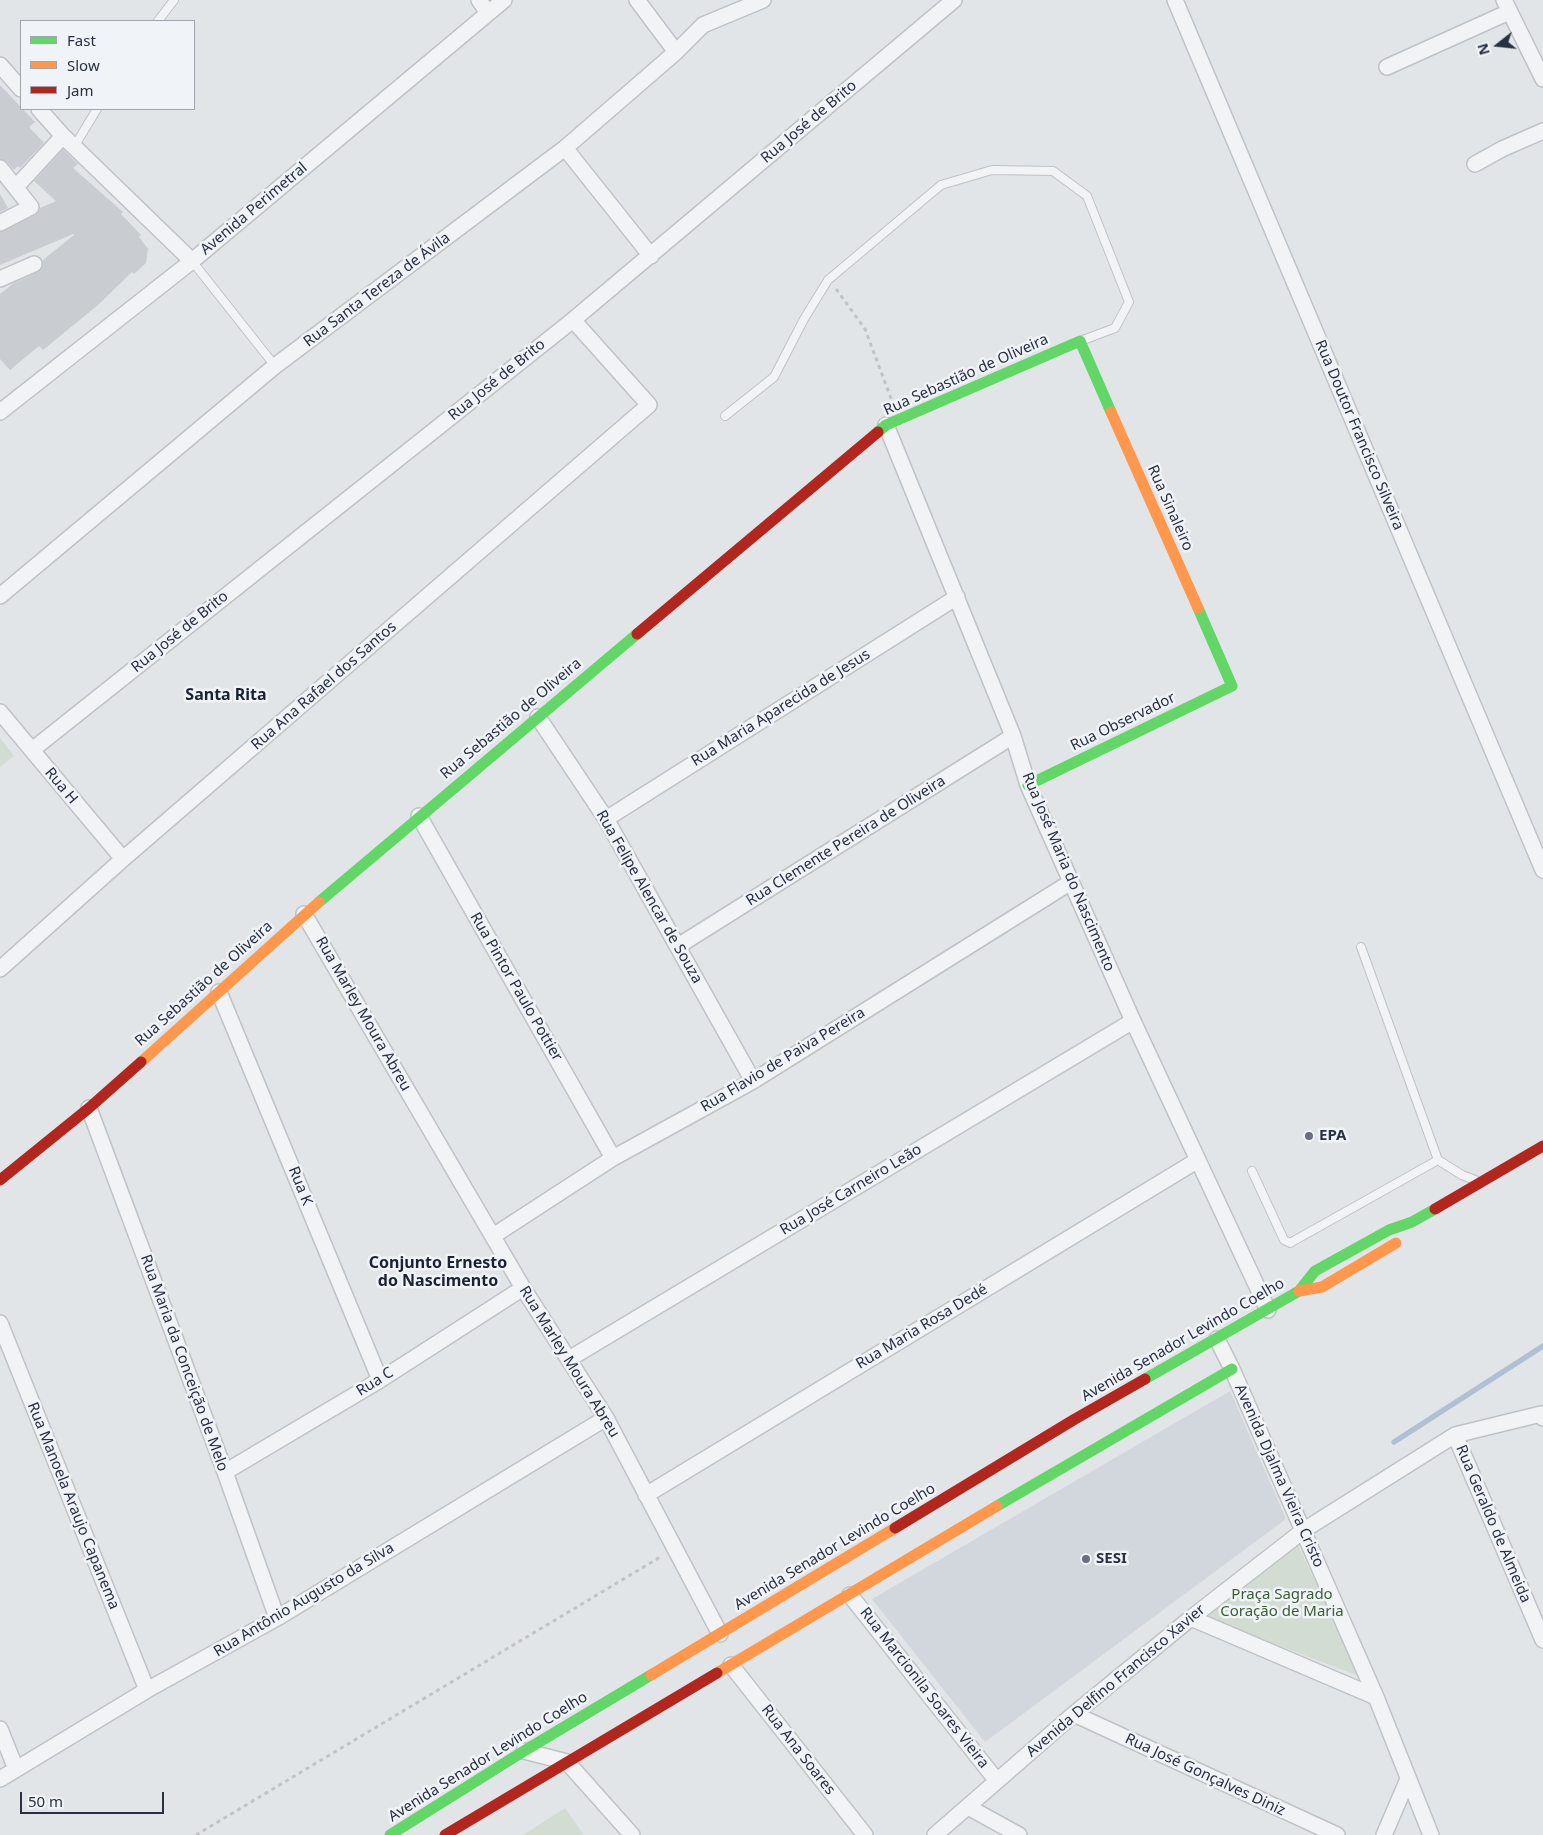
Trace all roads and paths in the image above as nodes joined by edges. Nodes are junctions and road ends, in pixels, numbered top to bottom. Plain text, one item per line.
1 (174, 0) edge
2 (479, 0) edge
3 (504, 0) edge
4 (637, 0) edge
5 (764, 0) edge
6 (954, 0) edge
7 (1175, 0) edge
8 (1506, 6) edge
9 (488, 13) junction
10 (159, 20) edge
11 (676, 52) junction
12 (0, 65) edge
13 (1387, 68) dead end
14 (1543, 79) edge
15 (20, 88) edge
16 (40, 110) edge
17 (96, 110) edge
18 (1543, 130) edge
19 (68, 142) junction
20 (565, 148) junction
21 (1476, 164) dead end
22 (0, 168) edge
23 (16, 187) junction
24 (0, 222) edge
25 (650, 256) junction
26 (192, 261) junction
27 (34, 264) dead end
28 (0, 279) edge
29 (828, 280) junction
30 (573, 320) junction
31 (1080, 342) junction
32 (275, 366) junction
33 (0, 412) edge
34 (725, 416) dead end
35 (886, 425) junction
36 (0, 596) edge
37 (957, 597) junction
38 (1232, 686) joint
39 (0, 712) edge
40 (538, 717) junction
41 (1013, 736) junction
42 (32, 750) junction
43 (1028, 785) junction
44 (418, 816) junction
45 (606, 819) junction
46 (123, 859) junction
47 (1543, 870) edge
48 (1071, 882) junction
49 (304, 914) junction
50 (678, 946) junction
51 (1361, 947) dead end
52 (0, 969) edge
53 (219, 992) junction
54 (1133, 1021) junction
55 (753, 1081) junction
56 (89, 1108) junction
57 (1543, 1146) edge
58 (613, 1158) junction
59 (1198, 1160) junction
60 (1438, 1160) junction
61 (1252, 1171) dead end
62 (0, 1180) edge
63 (1481, 1182) junction
64 (1412, 1222) junction
65 (493, 1236) junction
66 (523, 1288) junction
67 (1299, 1291) junction
68 (1268, 1310) junction
69 (0, 1323) edge
70 (1217, 1339) junction
71 (569, 1359) junction
72 (1232, 1368) junction
73 (380, 1380) junction
74 (1542, 1416) edge
75 (606, 1418) junction
76 (1455, 1435) junction
77 (225, 1472) junction
78 (646, 1495) junction
79 (1304, 1530) junction
80 (676, 1548) junction
81 (850, 1594) junction
82 (277, 1618) junction
83 (1191, 1618) junction
84 (720, 1634) junction
85 (1543, 1640) edge
86 (731, 1665) junction
87 (147, 1690) junction
88 (1376, 1697) junction
89 (1074, 1714) junction
90 (0, 1729) edge
91 (524, 1751) junction
92 (567, 1762) junction
93 (16, 1769) junction
94 (0, 1779) edge
95 (1408, 1779) junction
96 (997, 1782) junction
97 (968, 1807) junction
98 (196, 1835) edge
99 (390, 1835) edge
100 (445, 1835) edge
101 (632, 1835) edge
102 (865, 1835) edge
103 (935, 1835) edge
104 (1019, 1835) edge
105 (1337, 1835) edge
106 (1384, 1835) edge
107 (1431, 1835) edge

1 - 10 lane
2 - 9 street
3 - 9 street, Avenida Perimetral
4 - 11 street
5 - 11 street, Rua Santa Tereza de Ávila
6 - 25 street, Rua José de Brito
7 - 47 street, Rua Doutor Francisco Silveira
8 - 13 street
8 - 14 street
9 - 26 street, Avenida Perimetral
11 - 20 street, Rua Santa Tereza de Ávila
12 - 15 street
16 - 19 street
17 - 19 lane
18 - 21 street
19 - 23 street
19 - 26 street
20 - 25 street
20 - 32 street, Rua Santa Tereza de Ávila
22 - 23 street
23 - 24 street
25 - 30 street, Rua José de Brito
26 - 32 lane
26 - 33 street, Avenida Perimetral
27 - 28 street
29 - 31 lane
29 - 34 lane
29 - 35 path
30 - 42 street, Rua José de Brito
30 - 46 street, Rua Ana Rafael dos Santos
31 - 35 street, Rua Sebastião de Oliveira
31 - 38 street, Rua Sinaleiro
32 - 36 street, Rua Santa Tereza de Ávila
35 - 37 street, Rua José Maria do Nascimento
35 - 40 street, Rua Sebastião de Oliveira
37 - 41 street, Rua José Maria do Nascimento
37 - 45 street, Rua Maria Aparecida de Jesus
38 - 43 street, Rua Observador
39 - 42 street, Rua H
40 - 44 street, Rua Sebastião de Oliveira
40 - 45 street, Rua Felipe Alencar de Souza
41 - 43 street, Rua José Maria do Nascimento
41 - 50 street, Rua Clemente Pereira de Oliveira
42 - 46 street, Rua H
43 - 48 street, Rua José Maria do Nascimento
44 - 49 street, Rua Sebastião de Oliveira
44 - 58 street, Rua Pintor Paulo Pottier
45 - 50 street, Rua Felipe Alencar de Souza
46 - 52 street, Rua Ana Rafael dos Santos
48 - 54 street, Rua José Maria do Nascimento
48 - 55 street, Rua Flavio de Paiva Pereira
49 - 53 street, Rua Sebastião de Oliveira
49 - 65 street, Rua Marley Moura Abreu
50 - 55 street, Rua Felipe Alencar de Souza
51 - 60 lane
53 - 56 street, Rua Sebastião de Oliveira
53 - 73 street, Rua K
54 - 59 street, Rua José Maria do Nascimento
54 - 71 street, Rua José Carneiro Leão
55 - 58 street, Rua Flavio de Paiva Pereira
56 - 62 street, Rua Sebastião de Oliveira
56 - 77 street, Rua Maria da Conceição de Melo
57 - 63 street, Avenida Senador Levindo Coelho
58 - 65 street, Rua Flavio de Paiva Pereira
59 - 68 street, Rua José Maria do Nascimento
59 - 78 street, Rua Maria Rosa Dedé
60 - 61 lane
60 - 63 lane
63 - 64 street, Avenida Senador Levindo Coelho
64 - 67 street, Avenida Senador Levindo Coelho
64 - 67 street, Avenida Senador Levindo Coelho
65 - 66 street, Rua Marley Moura Abreu
66 - 71 street, Rua Marley Moura Abreu
66 - 73 street, Rua C
67 - 68 street, Avenida Senador Levindo Coelho
68 - 70 street, Avenida Senador Levindo Coelho
69 - 87 street, Rua Manoela Araujo Capanema
70 - 72 street, Avenida Djalma Vieira Cristo
70 - 84 street, Avenida Senador Levindo Coelho
71 - 75 street, Rua Marley Moura Abreu
72 - 79 street, Avenida Djalma Vieira Cristo
72 - 81 street
73 - 77 street, Rua C
74 - 76 street, Avenida Delfino Francisco Xavier
75 - 78 street, Rua Marley Moura Abreu
75 - 82 street, Rua Antônio Augusto da Silva
76 - 79 street, Avenida Delfino Francisco Xavier
76 - 85 street, Rua Geraldo de Almeida
77 - 82 street, Rua Maria da Conceição de Melo
78 - 80 street, Rua Marley Moura Abreu
79 - 83 street, Avenida Delfino Francisco Xavier
79 - 88 street, Avenida Djalma Vieira Cristo
80 - 84 street, Rua Marley Moura Abreu
80 - 98 path
81 - 86 street
81 - 96 street, Rua Marcionila Soares Vieira
82 - 87 street, Rua Antônio Augusto da Silva
83 - 88 street
83 - 89 street, Avenida Delfino Francisco Xavier
84 - 91 street, Avenida Senador Levindo Coelho
86 - 92 street
86 - 102 street, Rua Ana Soares
87 - 93 street, Rua Antônio Augusto da Silva
88 - 95 street, Avenida Djalma Vieira Cristo
89 - 96 street, Avenida Delfino Francisco Xavier
89 - 105 street, Rua José Gonçalves Diniz
90 - 93 street
91 - 92 street
91 - 99 street, Avenida Senador Levindo Coelho
92 - 100 street
92 - 101 street
93 - 94 street, Rua Antônio Augusto da Silva
95 - 106 street
95 - 107 street, Avenida Djalma Vieira Cristo
96 - 97 street, Avenida Delfino Francisco Xavier
97 - 103 street, Avenida Delfino Francisco Xavier
97 - 104 street

